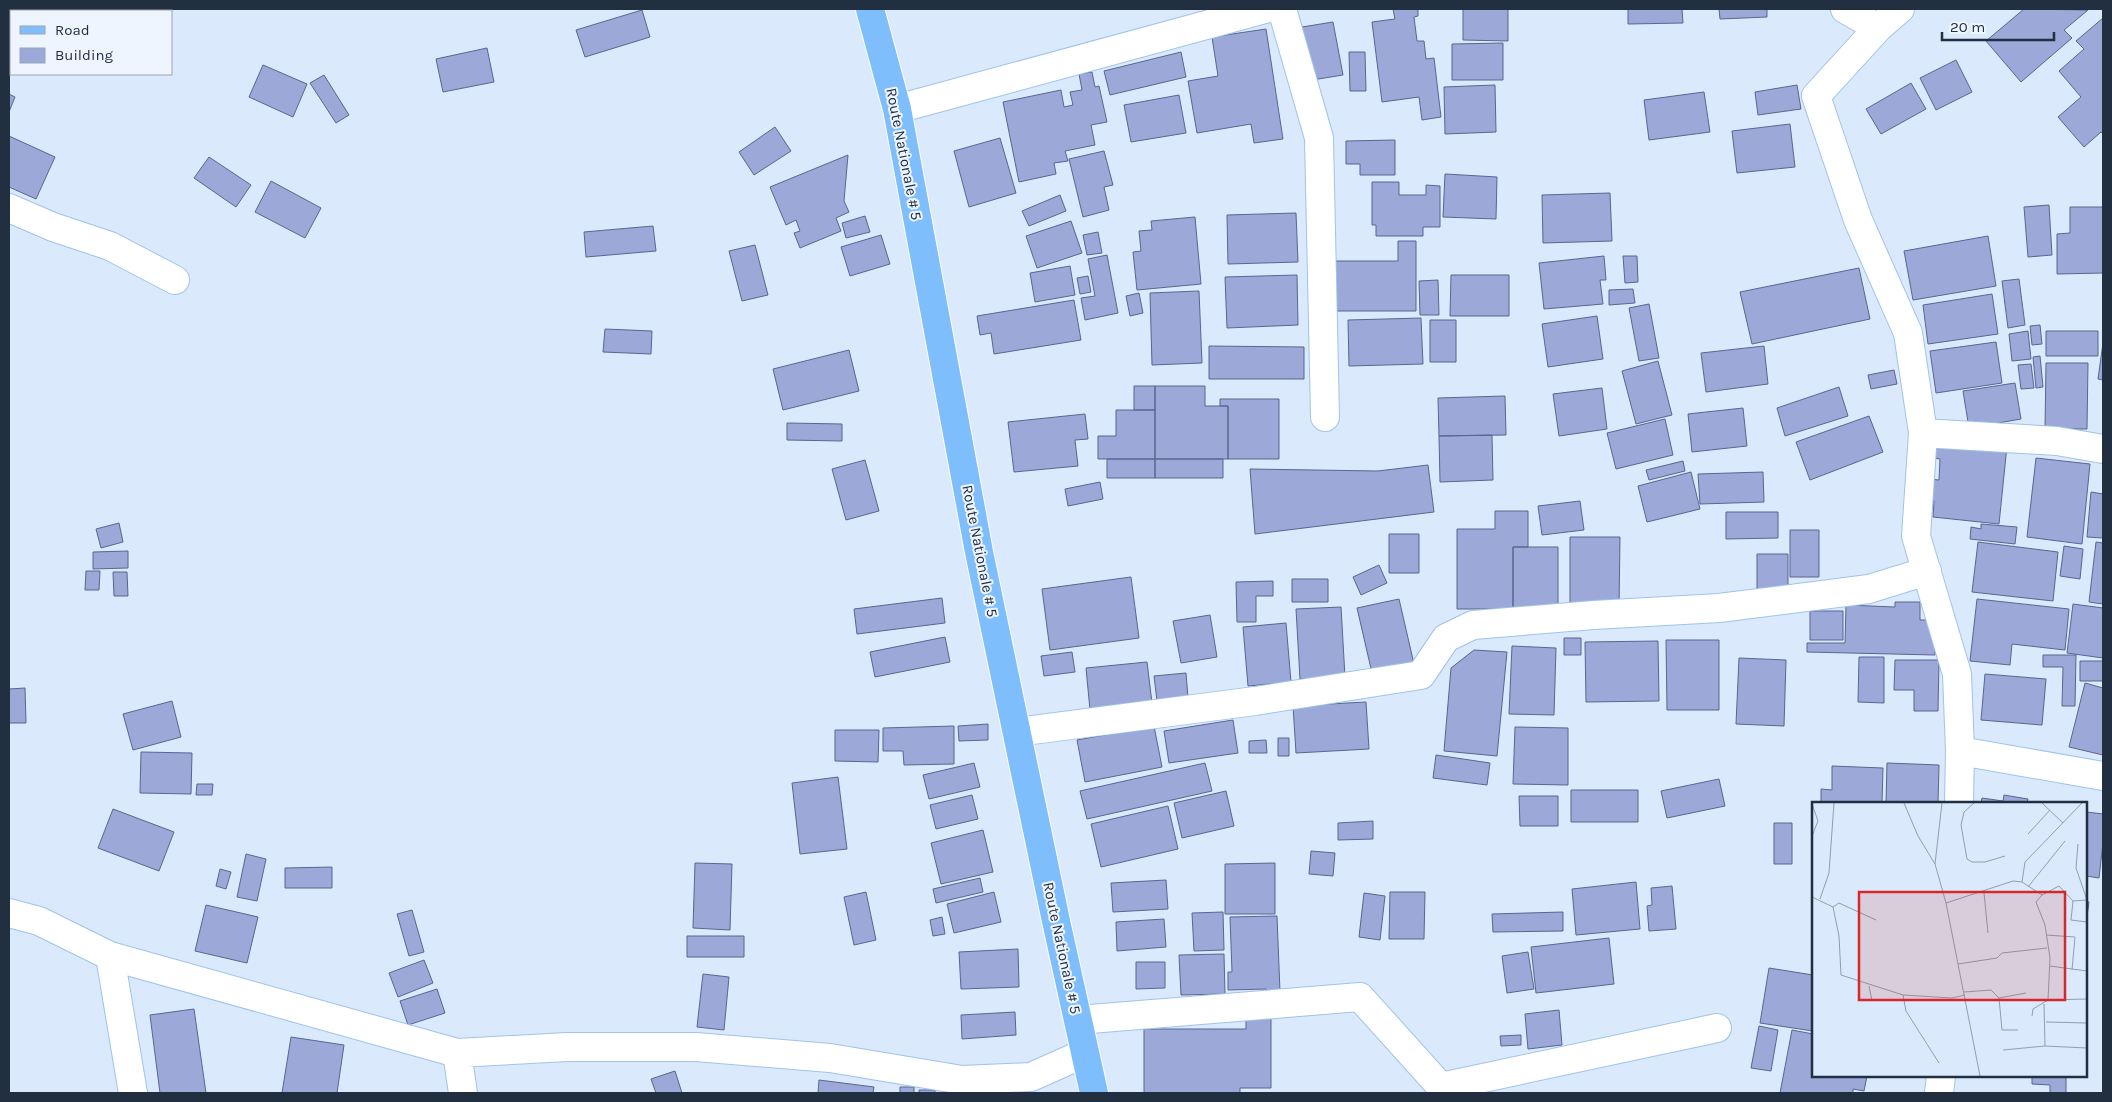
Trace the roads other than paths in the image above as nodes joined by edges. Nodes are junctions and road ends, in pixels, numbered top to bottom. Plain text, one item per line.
1 (870, 9) edge
2 (1265, 9) edge
3 (1282, 9) edge
4 (1844, 9) edge
5 (1900, 9) edge
6 (1878, 28) junction
7 (897, 109) junction
8 (9, 208) edge
9 (175, 280) dead end
10 (1325, 417) dead end
11 (1923, 433) junction
12 (2103, 448) edge
13 (1927, 571) junction
14 (1017, 732) junction
15 (1960, 751) junction
16 (2103, 776) edge
17 (1959, 802) edge
18 (9, 913) edge
19 (110, 956) junction
20 (1078, 1020) junction
21 (1717, 1028) dead end
22 (458, 1053) junction
23 (1085, 1053) junction
24 (1941, 1077) edge
25 (1441, 1090) edge
26 (133, 1093) edge
27 (463, 1093) edge
28 (1094, 1093) edge
29 (1939, 1093) edge

1 - 7 main road, Route Nationale # 5
2 - 7 street
3 - 10 street
4 - 6 street
5 - 6 street
6 - 11 street
7 - 14 main road, Route Nationale # 5
8 - 9 street
11 - 12 street
11 - 13 street
13 - 14 street
13 - 15 street
14 - 20 main road, Route Nationale # 5
15 - 16 street
15 - 17 street
18 - 19 street
19 - 22 street
19 - 26 street
20 - 23 main road, Route Nationale # 5
20 - 25 street
21 - 25 street
22 - 23 street
22 - 27 street
23 - 28 main road, Route Nationale # 5
24 - 29 street

